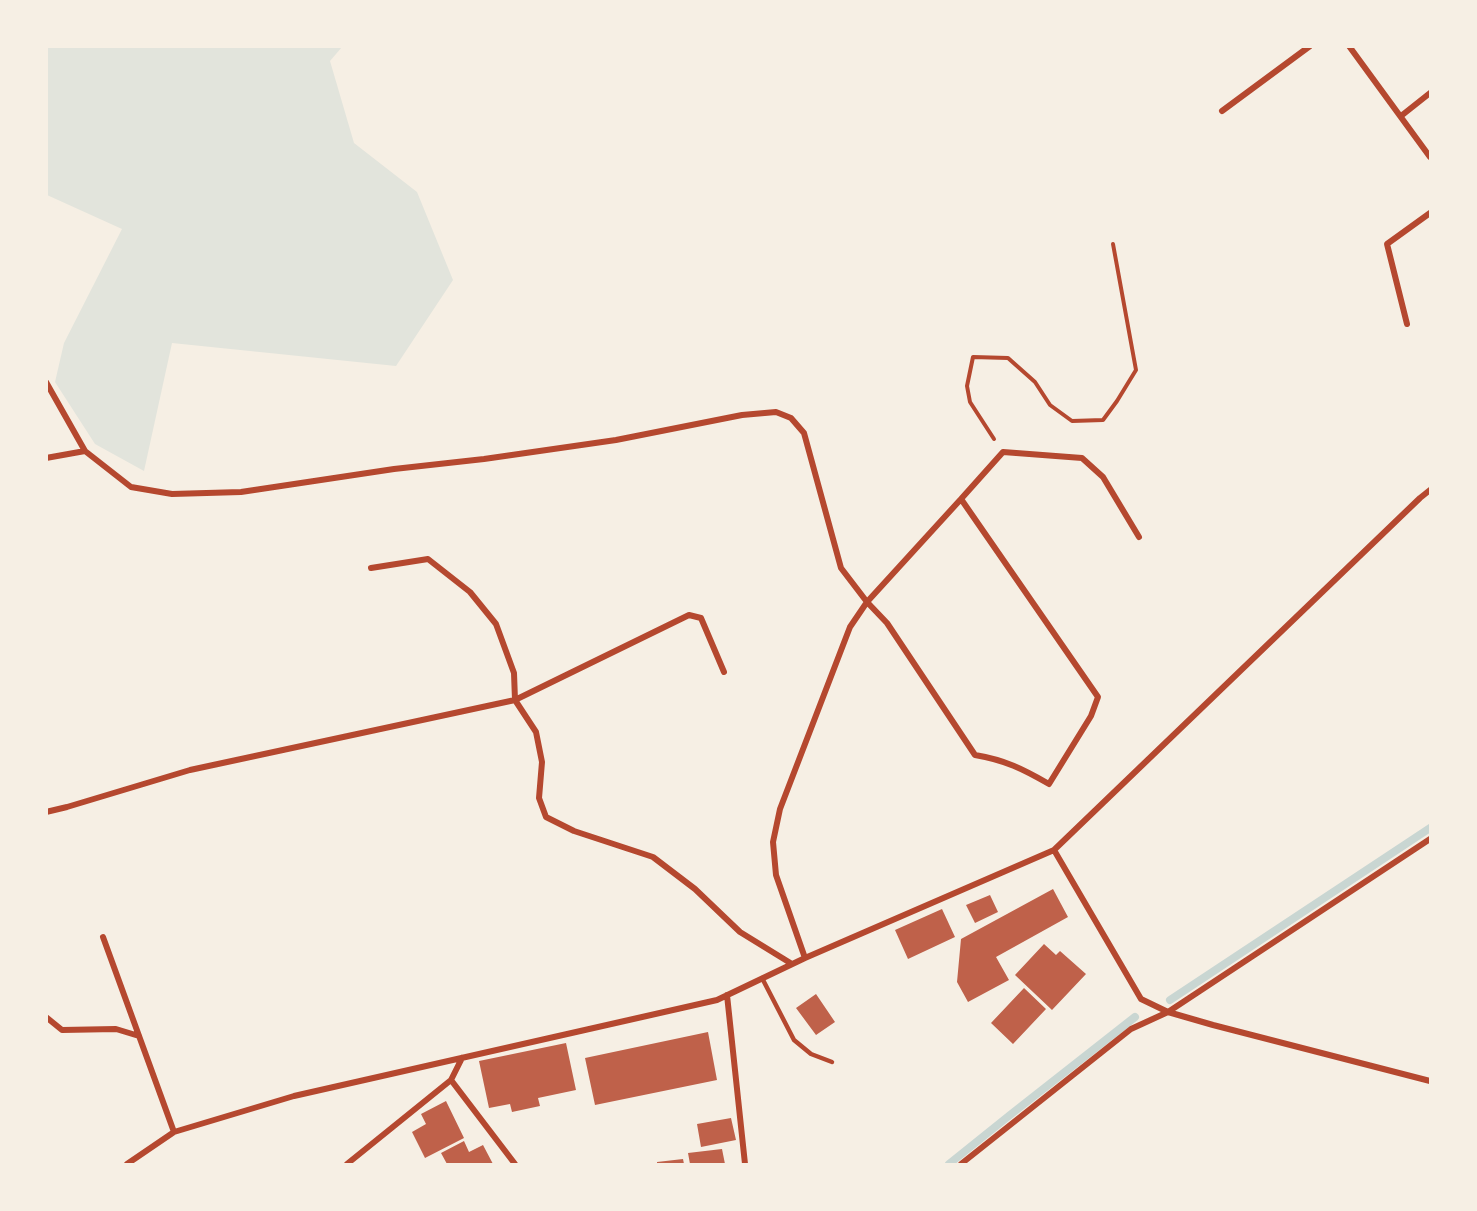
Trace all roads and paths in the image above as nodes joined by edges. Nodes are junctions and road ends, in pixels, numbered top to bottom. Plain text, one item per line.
1 (1310, 46) edge
2 (1349, 46) edge
3 (1431, 93) edge
4 (1222, 111) dead end
5 (1401, 116) junction
6 (1431, 156) edge
7 (1431, 213) edge
8 (1113, 244) dead end
9 (1407, 324) dead end
10 (46, 382) edge
11 (86, 451) junction
12 (1002, 452) junction
13 (46, 458) edge
14 (1431, 490) edge
15 (961, 499) junction
16 (1139, 537) dead end
17 (371, 568) dead end
18 (867, 602) junction
19 (724, 672) dead end
20 (515, 700) junction
21 (46, 812) edge
22 (1431, 839) edge
23 (1054, 850) junction
24 (103, 937) dead end
25 (805, 958) junction
26 (792, 964) junction
27 (762, 978) junction
28 (727, 995) junction
29 (1168, 1012) junction
30 (46, 1017) edge
31 (139, 1036) junction
32 (462, 1058) junction
33 (832, 1062) dead end
34 (451, 1080) junction
35 (1431, 1081) edge
36 (174, 1132) junction
37 (127, 1164) edge
38 (347, 1164) edge
39 (515, 1164) edge
40 (745, 1164) edge
41 (961, 1164) edge

1 - 4 street
2 - 5 street
3 - 5 street
5 - 6 street
7 - 9 street
8 - 12 path
10 - 11 street
11 - 13 street
11 - 18 street
12 - 15 street
12 - 16 street
14 - 23 street
15 - 18 street
15 - 18 street
17 - 20 street
18 - 25 street
19 - 20 street
20 - 21 street
20 - 26 street
22 - 29 street
23 - 25 street
23 - 29 street
24 - 31 street
25 - 26 street
26 - 27 street
27 - 28 street
27 - 33 lane
28 - 32 street
28 - 40 street
29 - 35 street
29 - 41 street
30 - 31 street
31 - 36 street
32 - 34 street
32 - 36 street
34 - 38 street
34 - 39 street
36 - 37 street

